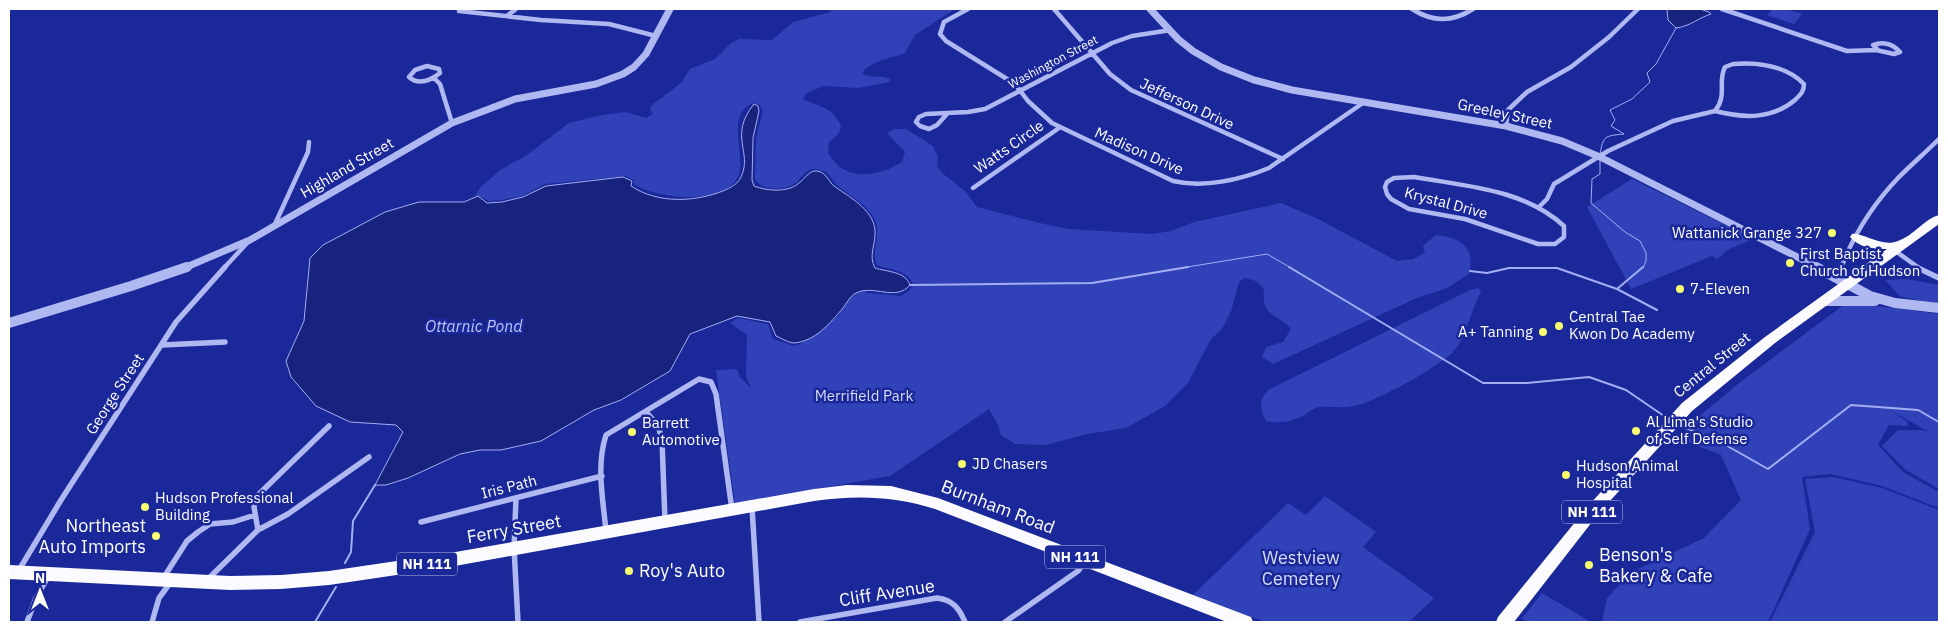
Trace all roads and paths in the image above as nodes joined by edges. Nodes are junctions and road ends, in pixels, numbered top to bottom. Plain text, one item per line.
1 (516, 9) edge
2 (670, 9) edge
3 (968, 9) edge
4 (1054, 9) edge
5 (1150, 9) edge
6 (1412, 9) edge
7 (1473, 9) edge
8 (1638, 9) edge
9 (1722, 9) edge
10 (459, 10) dead end
11 (507, 16) junction
12 (1171, 30) junction
13 (656, 36) junction
14 (1878, 50) junction
15 (1093, 53) junction
16 (434, 78) junction
17 (1021, 91) junction
18 (1363, 103) junction
19 (1715, 111) junction
20 (947, 114) junction
21 (452, 123) junction
22 (1506, 126) junction
23 (1059, 128) junction
24 (1939, 139) edge
25 (309, 142) dead end
26 (1600, 156) junction
27 (1283, 159) junction
28 (973, 188) dead end
29 (1538, 208) junction
30 (1939, 219) edge
31 (275, 224) junction
32 (1856, 237) junction
33 (250, 240) junction
34 (1896, 248) junction
35 (1939, 278) edge
36 (1848, 285) junction
37 (1826, 302) junction
38 (1887, 302) junction
39 (1939, 308) edge
40 (9, 323) edge
41 (226, 342) dead end
42 (162, 345) junction
43 (646, 412) junction
44 (329, 426) dead end
45 (369, 457) dead end
46 (602, 476) junction
47 (904, 493) joint
48 (516, 498) junction
49 (752, 506) junction
50 (732, 510) junction
51 (255, 515) junction
52 (665, 521) junction
53 (422, 522) dead end
54 (258, 530) junction
55 (606, 532) junction
56 (514, 548) junction
57 (1085, 561) junction
58 (13, 572) edge
59 (50, 574) junction
60 (167, 580) junction
61 (205, 582) junction
62 (27, 622) edge
63 (152, 622) edge
64 (518, 622) edge
65 (759, 622) edge
66 (800, 622) edge
67 (965, 622) edge
68 (1005, 622) edge
69 (1245, 622) edge
70 (1504, 622) edge

1 - 11 street
2 - 13 street, Highland Street
3 - 17 street, Madison Drive
4 - 15 street, Jefferson Drive
5 - 12 street, Greeley Street
6 - 7 street
8 - 22 street
9 - 14 street
10 - 11 street
11 - 13 street
12 - 15 street, Washington Street
12 - 18 street, Greeley Street
13 - 21 street, Highland Street
14 - 14 street
15 - 17 street, Washington Street
15 - 27 street, Jefferson Drive
16 - 16 street
16 - 21 street
17 - 20 street, Washington Street
17 - 23 street, Madison Drive
18 - 22 street, Greeley Street
18 - 27 street, Madison Drive
19 - 19 street
19 - 26 street
20 - 20 street, Washington Street
21 - 31 street, Highland Street
22 - 26 street, Greeley Street
23 - 27 street, Madison Drive
23 - 28 street, Watts Circle
24 - 32 street
25 - 31 street
26 - 29 street
26 - 36 street, Greeley Street
29 - 29 street, Krystal Drive
30 - 34 main road, Central Street / NH 111
31 - 33 street, Highland Street
32 - 34 main road
32 - 36 street
33 - 40 street, Highland Street
33 - 42 street, George Street
34 - 35 street
34 - 36 main road, Central Street / NH 111
36 - 37 main road, Central Street / NH 111
36 - 38 street, Greeley Street
37 - 38 street
37 - 70 main road, Central Street / NH 111
38 - 39 street
41 - 42 street
42 - 58 street, George Street
43 - 46 street
43 - 50 street
43 - 52 street
44 - 51 street
45 - 54 street
46 - 48 street, Iris Path
46 - 55 street
47 - 49 main road, Ferry Street / NH 111
47 - 57 main road, Burnham Road / NH 111
48 - 53 street, Iris Path
48 - 56 street
49 - 50 main road, Ferry Street / NH 111
49 - 65 street
50 - 52 main road, Ferry Street / NH 111
51 - 54 street
51 - 60 street
52 - 55 main road, Ferry Street / NH 111
54 - 61 street
55 - 56 main road, Ferry Street / NH 111
56 - 61 main road, Ferry Street / NH 111
56 - 64 street
57 - 68 street
57 - 69 main road, Burnham Road / NH 111
58 - 59 main road, Ferry Street / NH 111
59 - 60 main road, Ferry Street / NH 111
59 - 62 street
60 - 61 main road, Ferry Street / NH 111
60 - 63 street
66 - 67 street, Cliff Avenue

